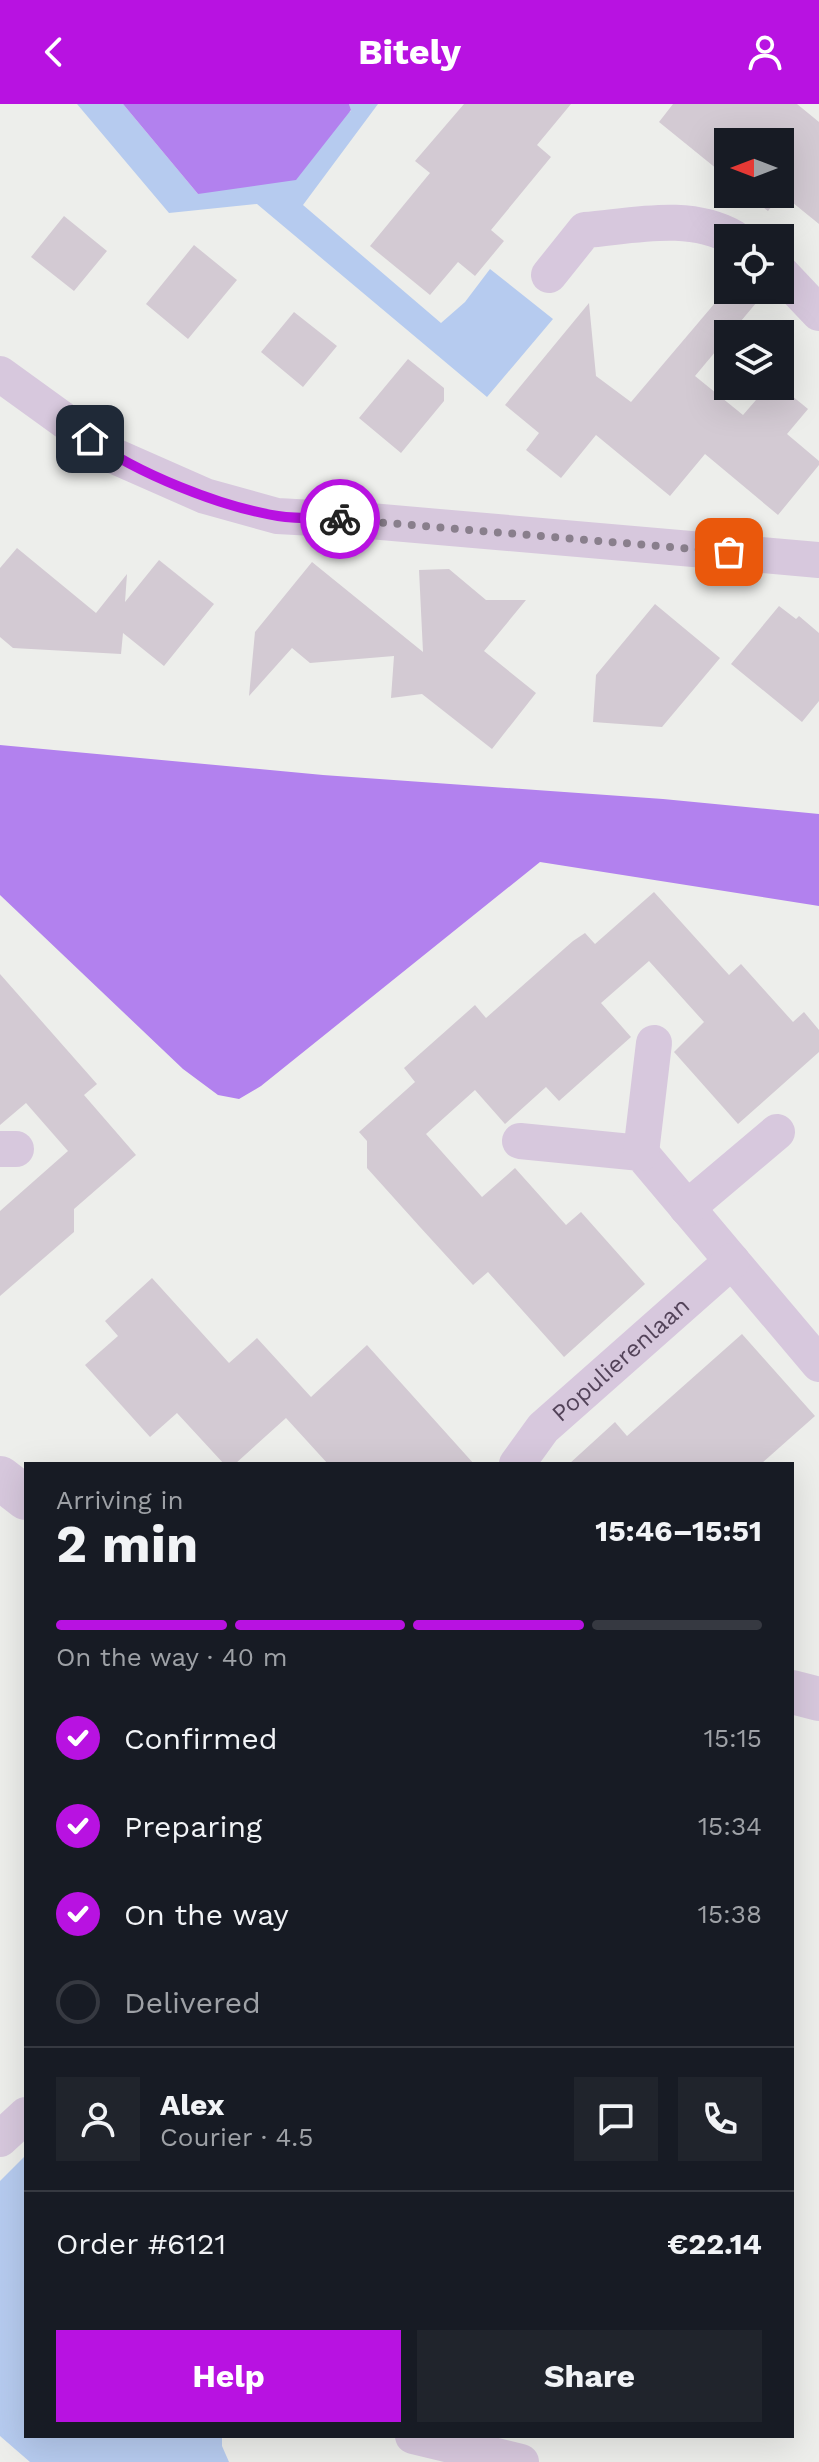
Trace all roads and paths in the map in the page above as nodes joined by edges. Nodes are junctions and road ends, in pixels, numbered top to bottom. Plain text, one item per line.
1 (714, 230) edge
2 (549, 275) dead end
3 (794, 287) edge
4 (819, 313) edge
5 (0, 374) edge
6 (819, 560) edge
7 (654, 1043) dead end
8 (777, 1132) dead end
9 (520, 1141) dead end
10 (641, 1153) junction
11 (687, 1208) junction
12 (732, 1261) junction
13 (819, 1364) edge
14 (518, 1462) edge
15 (0, 1478) edge
16 (24, 1496) edge
17 (794, 1693) edge
18 (819, 1699) edge
19 (24, 2117) edge
20 (0, 2139) edge
21 (421, 2438) edge
22 (521, 2462) edge

1 - 2 street
3 - 4 street
5 - 6 street
7 - 10 street
8 - 11 street
9 - 10 street
10 - 11 street
11 - 12 street
12 - 13 street
12 - 14 street, Populierenlaan
15 - 16 street
17 - 18 street
19 - 20 street
21 - 22 street

